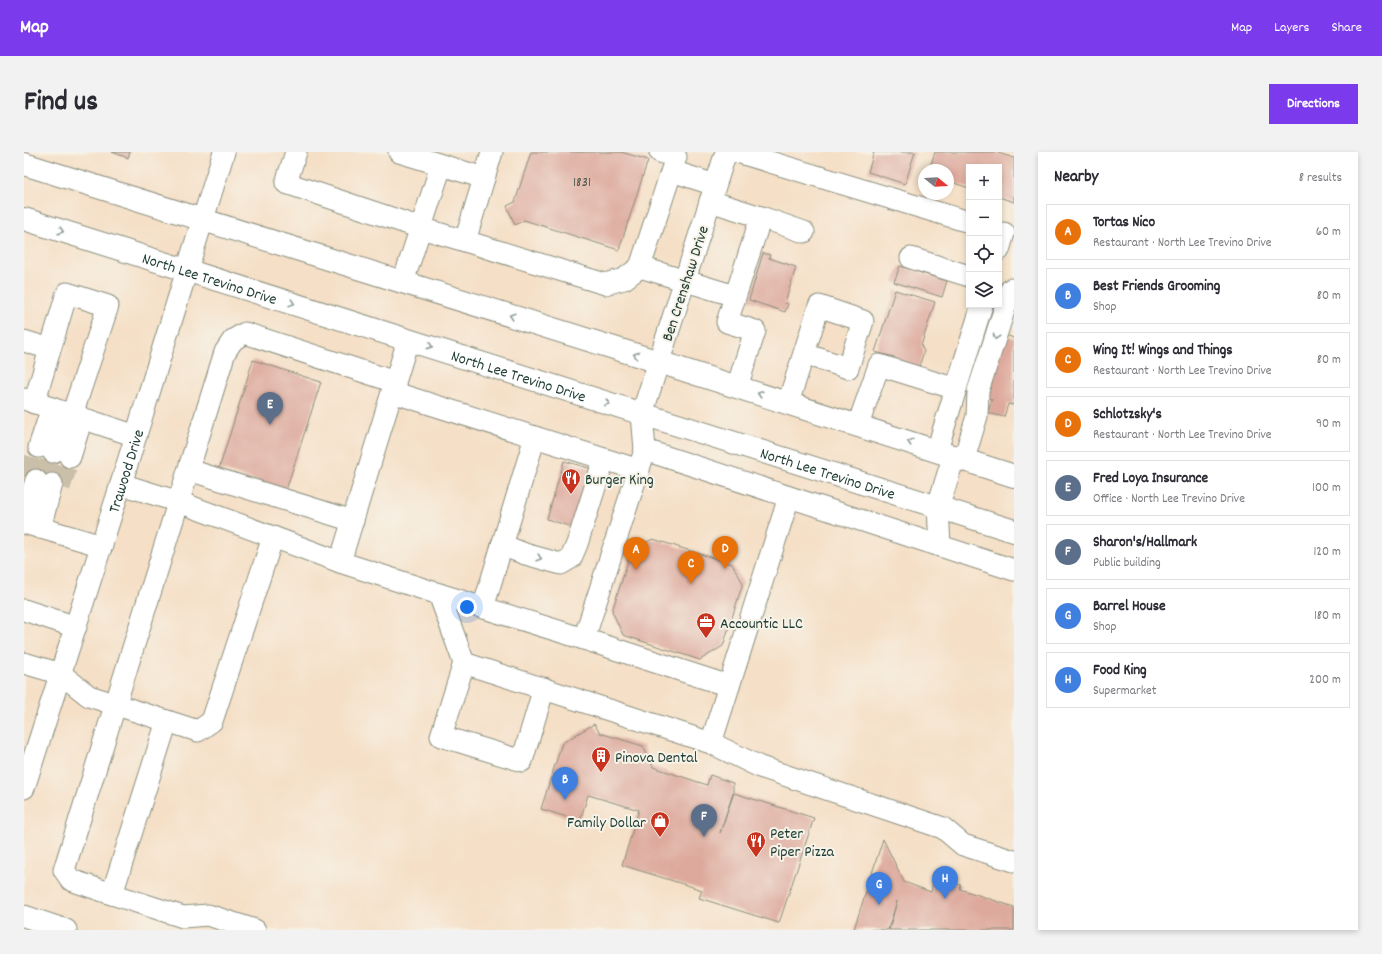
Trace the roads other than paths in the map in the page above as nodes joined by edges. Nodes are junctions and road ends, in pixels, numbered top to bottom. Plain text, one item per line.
1 (224, 152) edge
2 (296, 152) edge
3 (399, 152) edge
4 (492, 152) edge
5 (660, 152) edge
6 (726, 152) edge
7 (737, 152) edge
8 (780, 158) edge
9 (433, 159) edge
10 (24, 164) edge
11 (672, 171) junction
12 (484, 178) junction
13 (713, 193) junction
14 (760, 217) junction
15 (24, 219) edge
16 (203, 220) junction
17 (966, 221) edge
18 (421, 228) junction
19 (804, 232) dead end
20 (465, 241) junction
21 (911, 258) dead end
22 (640, 267) junction
23 (187, 270) junction
24 (966, 275) edge
25 (403, 282) junction
26 (685, 282) junction
27 (1008, 288) edge
28 (735, 296) junction
29 (981, 308) edge
30 (408, 340) junction
31 (24, 341) edge
32 (50, 349) junction
33 (804, 354) dead end
34 (659, 362) junction
35 (394, 387) junction
36 (738, 387) junction
37 (956, 389) junction
38 (788, 403) junction
39 (58, 410) edge
40 (642, 414) junction
41 (858, 425) junction
42 (136, 436) junction
43 (535, 437) junction
44 (645, 450) junction
45 (952, 455) junction
46 (604, 459) junction
47 (189, 470) junction
48 (639, 470) junction
49 (1014, 476) edge
50 (41, 484) tunnel mouth
51 (122, 484) junction
52 (789, 497) junction
53 (179, 502) junction
54 (938, 507) junction
55 (353, 521) junction
56 (31, 525) edge
57 (1014, 531) edge
58 (273, 537) junction
59 (502, 545) junction
60 (102, 546) junction
61 (940, 546) junction
62 (340, 562) junction
63 (1014, 570) edge
64 (439, 594) junction
65 (483, 608) junction
66 (24, 610) edge
67 (76, 626) junction
68 (584, 639) junction
69 (24, 663) edge
70 (464, 663) junction
71 (61, 674) junction
72 (729, 686) junction
73 (544, 688) junction
74 (116, 704) junction
75 (167, 721) junction
76 (712, 743) junction
77 (24, 788) edge
78 (1014, 861) edge
79 (112, 894) junction
80 (24, 916) edge
81 (220, 925) edge
82 (66, 930) edge
83 (254, 930) edge

1 - 16 street, Trawood Drive
2 - 18 street
3 - 9 street
4 - 12 street
5 - 11 street
6 - 13 street, Ben Crenshaw Drive
7 - 8 street
8 - 17 street
9 - 12 street
9 - 18 street
10 - 16 main road
11 - 13 street
11 - 22 street
12 - 20 street
13 - 14 street
13 - 26 street, Ben Crenshaw Drive
14 - 19 street
14 - 28 street
15 -> 23 main road, North Lee Trevino Drive
16 - 23 street, Trawood Drive
16 - 25 main road
18 - 20 street
18 - 25 street
20 - 22 street
21 - 24 street
22 - 26 street
23 -> 30 main road, North Lee Trevino Drive
23 - 42 street, Trawood Drive
34 -> 25 main road
26 - 28 street
26 - 34 street, Ben Crenshaw Drive
27 -> 45 street
28 - 36 street
29 - 37 street
30 - 35 street
30 -> 40 main road, North Lee Trevino Drive
31 - 32 street
32 - 39 street
32 - 39 street
33 - 38 street
34 - 36 main road
34 - 40 street, Ben Crenshaw Drive
35 - 43 street
35 - 47 street
35 - 55 street
38 -> 36 main road
37 - 41 street
37 - 45 street
38 - 41 main road
39 - 39 street
39 - 42 street
40 - 44 street
40 - 54 main road, North Lee Trevino Drive
45 -> 41 main road
42 - 51 street, Trawood Drive
43 - 46 street
43 - 59 street
44 - 48 street
44 - 52 street
45 - 49 main road
45 - 54 main road
46 - 48 street
59 -> 46 street
47 - 53 street
47 - 55 street
48 - 68 street
50 - 56 street
51 - 53 street
51 - 60 street, Trawood Drive
52 - 61 street
52 - 72 street
53 - 58 street
53 - 74 street
54 - 57 main road, North Lee Trevino Drive
54 - 61 street
55 - 62 street
56 - 60 street
58 - 62 street
58 - 75 street
59 - 65 street
60 - 67 street, Trawood Drive
61 - 63 street
62 - 64 street
64 - 65 street
64 - 70 street
65 - 68 street
66 - 67 street
67 - 71 street, Trawood Drive
68 - 72 street
69 - 71 street
70 - 73 street
70 - 73 street
71 - 74 street
71 - 77 street, Trawood Drive
72 - 76 street
73 - 76 street
74 - 75 street
74 - 79 street
75 - 79 street
76 - 78 street
79 - 81 street
80 - 82 street
81 - 83 street

